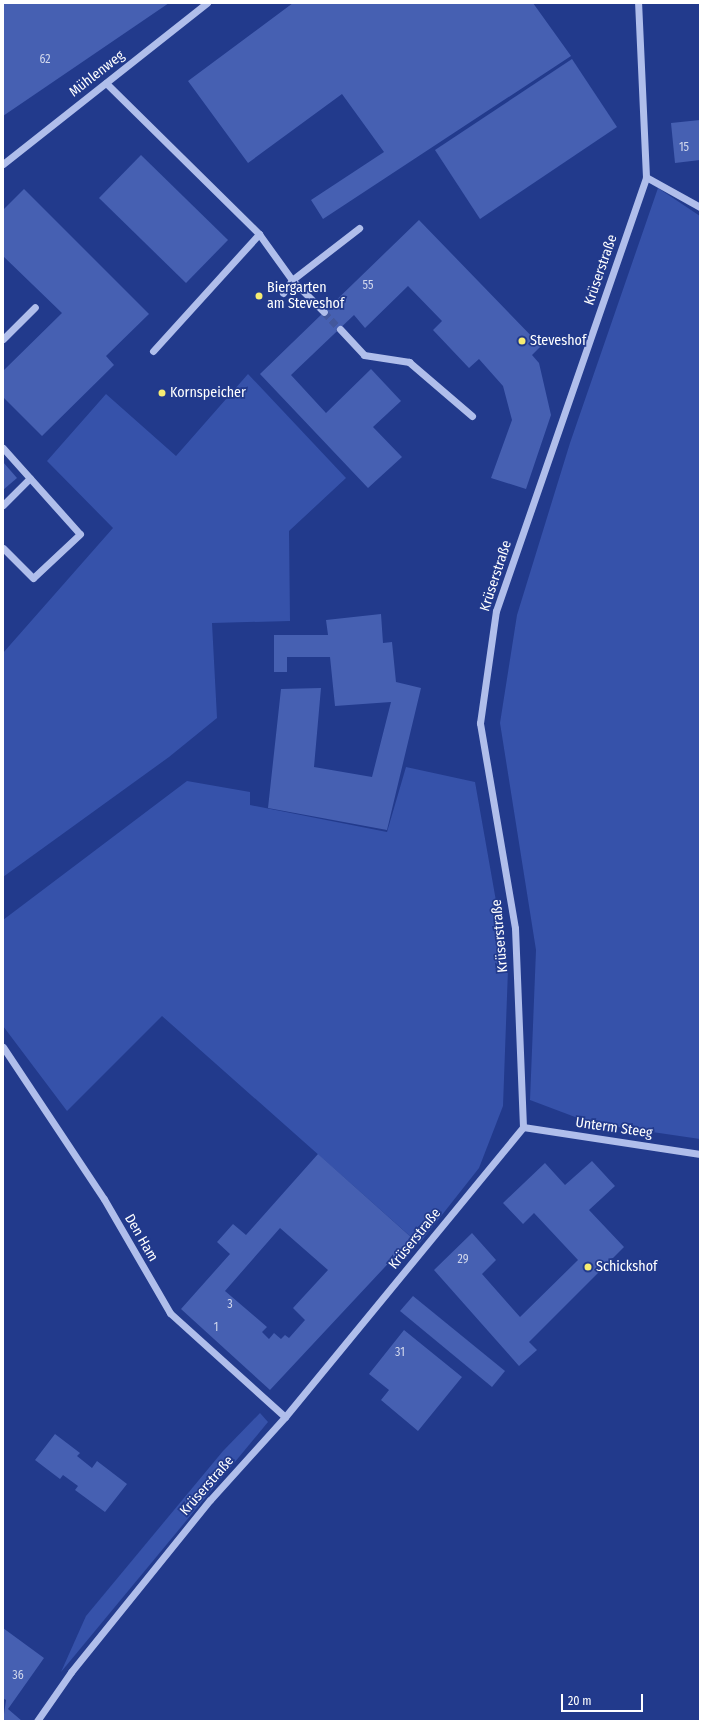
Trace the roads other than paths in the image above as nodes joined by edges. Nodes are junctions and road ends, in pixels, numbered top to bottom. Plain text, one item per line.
1 (207, 3) edge
2 (638, 3) edge
3 (106, 83) junction
4 (3, 164) edge
5 (646, 177) junction
6 (700, 207) edge
7 (359, 228) dead end
8 (259, 234) junction
9 (292, 280) junction
10 (284, 293) dead end
11 (35, 307) dead end
12 (324, 312) tunnel mouth
13 (340, 329) tunnel mouth
14 (3, 339) edge
15 (153, 351) dead end
16 (472, 416) dead end
17 (3, 448) edge
18 (30, 478) junction
19 (3, 504) edge
20 (3, 548) edge
21 (3, 1047) edge
22 (523, 1128) junction
23 (700, 1154) edge
24 (285, 1417) junction
25 (37, 1721) edge

1 - 3 street, Mühlenweg
2 - 5 street, Krüserstraße
3 - 4 street, Mühlenweg
3 - 8 street
5 - 6 street
5 - 22 street, Krüserstraße
7 - 9 street
8 - 9 street
8 - 15 street
9 - 10 street
9 - 12 street
11 - 14 street
13 - 16 street
17 - 18 street
18 - 19 street
18 - 20 street
21 - 24 street, Den Ham
22 - 23 street, Unterm Steeg
22 - 24 street, Krüserstraße
24 - 25 street, Krüserstraße

